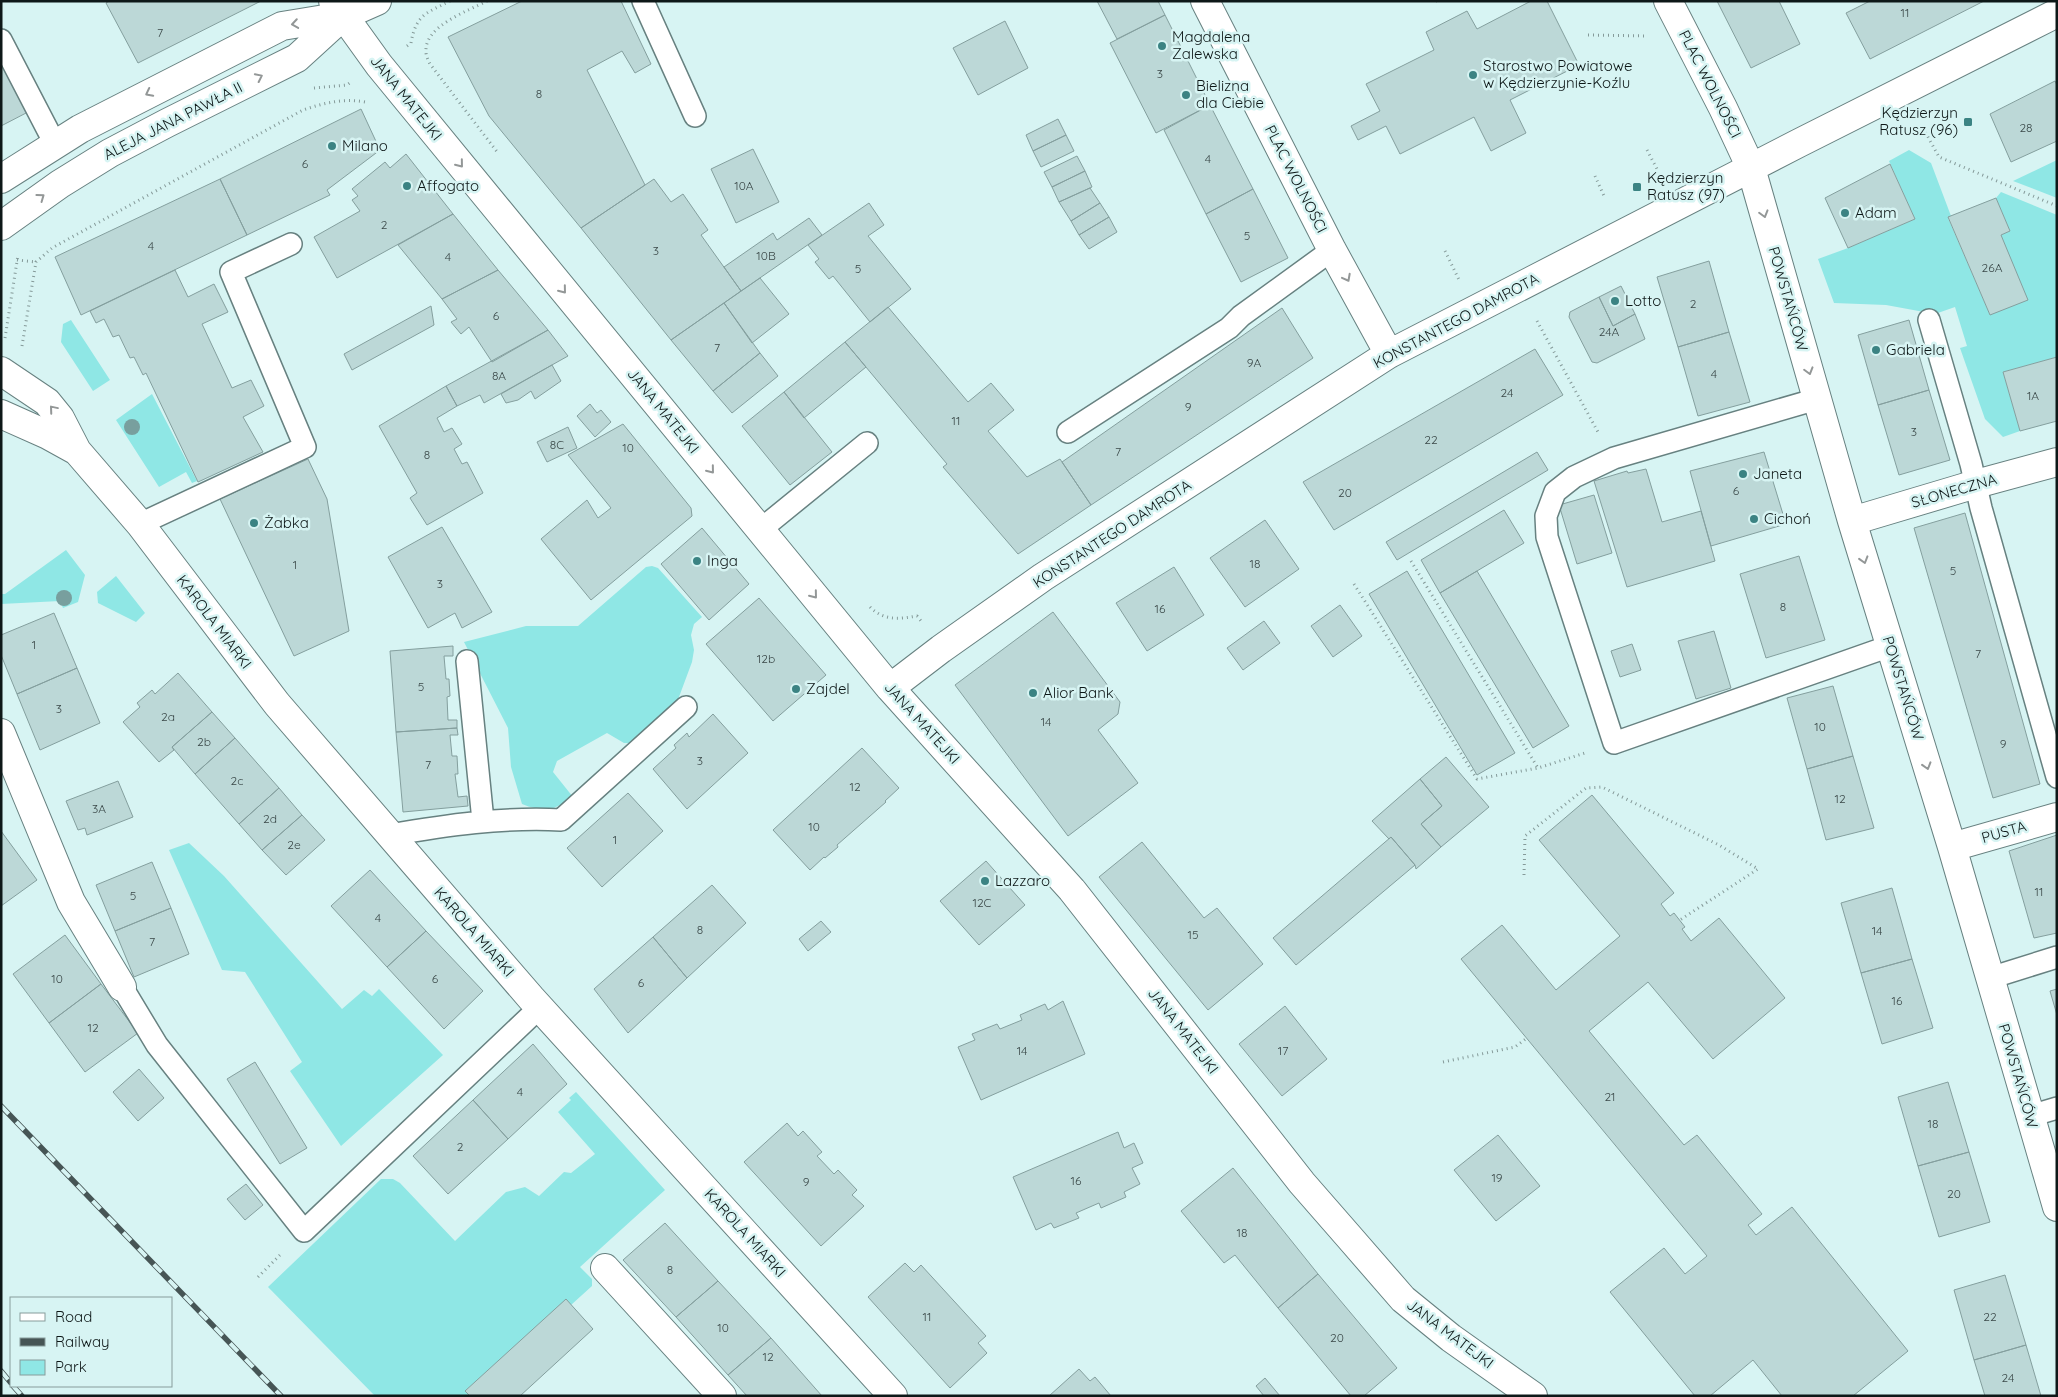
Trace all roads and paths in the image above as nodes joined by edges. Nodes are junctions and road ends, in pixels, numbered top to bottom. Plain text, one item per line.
1 (377, 1) edge
2 (450, 1) edge
3 (487, 1) edge
4 (643, 1) edge
5 (1206, 1) edge
6 (1668, 1) edge
7 (338, 9) edge
8 (2057, 13) edge
9 (1588, 35) dead end
10 (1654, 36) dead end
11 (1, 40) edge
12 (430, 64) junction
13 (379, 65) junction
14 (397, 87) junction
15 (312, 88) dead end
16 (696, 116) dead end
17 (1923, 128) dead end
18 (55, 144) junction
19 (1647, 150) dead end
20 (503, 161) dead end
21 (1751, 168) junction
22 (1657, 169) dead end
23 (1595, 176) dead end
24 (1, 179) edge
25 (1604, 196) dead end
26 (2057, 206) edge
27 (1, 226) edge
28 (291, 244) dead end
29 (1332, 250) junction
30 (1445, 251) dead end
31 (20, 253) dead end
32 (9, 258) dead end
33 (16, 260) junction
34 (36, 262) junction
35 (1462, 284) dead end
36 (1929, 320) dead end
37 (1537, 321) dead end
38 (5, 344) dead end
39 (20, 352) dead end
40 (1389, 354) junction
41 (1, 371) edge
42 (1817, 400) junction
43 (1, 414) edge
44 (1068, 432) dead end
45 (866, 443) dead end
46 (77, 451) junction
47 (1614, 458) junction
48 (2057, 462) edge
49 (1976, 484) junction
50 (1852, 521) junction
51 (140, 524) junction
52 (760, 530) junction
53 (1411, 560) dead end
54 (1354, 584) dead end
55 (864, 602) dead end
56 (1890, 646) junction
57 (941, 649) junction
58 (467, 661) dead end
59 (890, 688) junction
60 (686, 707) dead end
61 (1, 733) edge
62 (1614, 743) junction
63 (1538, 768) junction
64 (2057, 777) edge
65 (2057, 817) edge
66 (483, 821) junction
67 (390, 835) junction
68 (1952, 847) junction
69 (1524, 875) dead end
70 (1680, 920) dead end
71 (2057, 957) edge
72 (1990, 978) junction
73 (122, 986) joint
74 (540, 1008) junction
75 (1527, 1038) dead end
76 (1443, 1062) dead end
77 (2057, 1108) edge
78 (2030, 1116) junction
79 (2057, 1207) edge
80 (605, 1268) dead end
81 (722, 1396) edge
82 (893, 1396) edge
83 (1533, 1396) edge

1 - 7 street, ALEJA JANA PAWŁA II
2 - 13 path
3 - 12 path
4 - 16 lane
5 - 29 street, PLAC WOLNOŚCI
6 - 21 street, PLAC WOLNOŚCI
7 - 13 street, JANA MATEJKI
7 -> 18 street, ALEJA JANA PAWŁA II
27 -> 7 street, ALEJA JANA PAWŁA II
8 - 21 street, KONSTANTEGO DAMROTA
9 - 10 path
11 - 18 lane
12 - 14 path
12 - 20 path
13 - 14 street, JANA MATEJKI
13 - 15 path
14 - 34 path
14 -> 52 street, JANA MATEJKI
17 - 26 path
18 - 24 street, ALEJA JANA PAWŁA II
19 - 22 path
21 - 40 street, KONSTANTEGO DAMROTA
21 -> 42 street, POWSTAŃCÓW
23 - 25 path
28 - 51 lane
29 -> 40 street, PLAC WOLNOŚCI
29 - 44 lane
30 - 35 path
31 - 33 path
32 - 33 path
33 - 34 path
33 - 38 path
34 - 39 path
36 - 49 lane
37 - 47 path
40 - 57 street, KONSTANTEGO DAMROTA
46 -> 41 street, KAROLA MIARKI
42 - 47 lane
42 - 50 street, POWSTAŃCÓW
43 - 46 street, KAROLA MIARKI
45 - 52 lane
46 - 51 street, KAROLA MIARKI
47 - 62 lane
48 - 49 street, SŁONECZNA
49 - 50 street, SŁONECZNA
49 - 64 lane
50 -> 56 street, POWSTAŃCÓW
51 - 67 street, KAROLA MIARKI
52 -> 59 street, JANA MATEJKI
53 - 63 path
54 - 63 path
55 - 57 path
56 - 62 lane
56 -> 68 street, POWSTAŃCÓW
57 - 59 street, KONSTANTEGO DAMROTA
58 - 66 lane
59 - 83 street, JANA MATEJKI
60 - 66 lane
61 - 73 street
62 - 63 path
65 - 68 street, PUSTA
66 - 67 lane
67 - 74 street, KAROLA MIARKI
68 - 72 street, POWSTAŃCÓW
69 - 70 path
71 - 72 lane
72 - 78 street, POWSTAŃCÓW
73 - 74 lane
74 - 82 street, KAROLA MIARKI
75 - 76 path
77 - 78 lane
78 - 79 street, POWSTAŃCÓW
80 - 81 street

